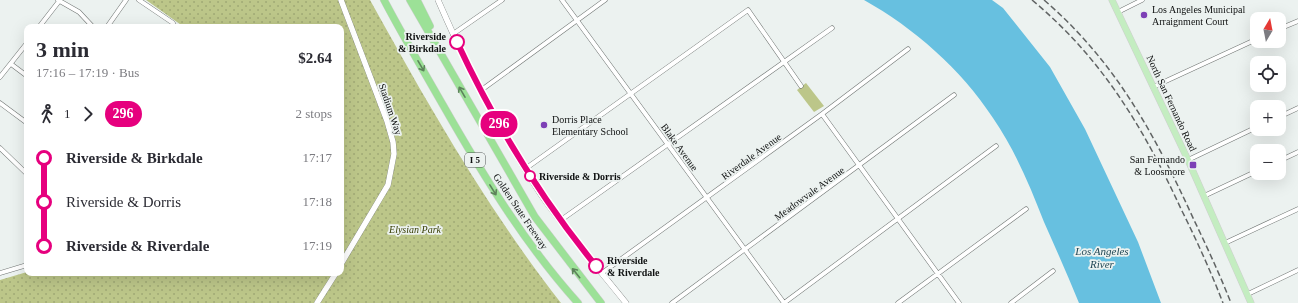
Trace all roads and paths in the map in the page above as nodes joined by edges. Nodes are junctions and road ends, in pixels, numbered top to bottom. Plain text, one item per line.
1 (59, 0) edge
2 (126, 0) edge
3 (139, 0) edge
4 (341, 0) edge
5 (380, 0) edge
6 (384, 0) edge
7 (410, 0) edge
8 (417, 0) edge
9 (438, 0) edge
10 (502, 0) edge
11 (562, 0) edge
12 (605, 0) edge
13 (1112, 0) edge
14 (1142, 0) edge
15 (1118, 12) junction
16 (394, 20) junction
17 (1298, 20) edge
18 (577, 21) junction
19 (42, 24) edge
20 (90, 24) edge
21 (109, 24) edge
22 (173, 24) edge
23 (1286, 26) edge
24 (832, 28) dead end
25 (453, 34) junction
26 (1250, 42) edge
27 (24, 47) edge
28 (908, 49) dead end
29 (445, 61) junction
30 (784, 62) junction
31 (11, 64) junction
32 (24, 74) edge
33 (0, 77) edge
34 (802, 86) dead end
35 (1153, 87) junction
36 (480, 91) junction
37 (631, 93) junction
38 (954, 95) dead end
39 (0, 103) edge
40 (1298, 108) edge
41 (822, 114) junction
42 (1286, 114) edge
43 (24, 121) edge
44 (1250, 130) edge
45 (668, 144) junction
46 (996, 146) dead end
47 (0, 148) edge
48 (1298, 152) edge
49 (1286, 158) edge
50 (1188, 160) junction
51 (860, 166) junction
52 (525, 169) junction
53 (24, 171) edge
54 (1250, 174) edge
55 (1204, 196) junction
56 (706, 198) junction
57 (1026, 209) dead end
58 (1298, 209) edge
59 (899, 219) junction
60 (561, 220) junction
61 (1225, 243) junction
62 (745, 250) junction
63 (344, 259) edge
64 (24, 267) edge
65 (1298, 270) edge
66 (1053, 271) dead end
67 (0, 273) edge
68 (602, 273) junction
69 (938, 274) junction
70 (334, 276) edge
71 (1248, 294) junction
72 (317, 303) edge
73 (578, 303) edge
74 (601, 303) edge
75 (626, 303) edge
76 (672, 303) edge
77 (784, 303) edge
78 (898, 303) edge
79 (959, 303) edge
80 (1011, 303) edge
81 (1251, 303) edge

1 - 19 street
1 - 20 street
2 - 21 street
3 - 22 street
4 - 63 main road, Stadium Way
5 - 16 highway
6 - 16 highway, Golden State Freeway / I 5
7 - 29 highway, Golden State Freeway / I 5
8 - 29 highway
9 - 25 main road
10 - 25 street
11 - 18 street, Blake Avenue
12 - 18 street
13 - 15 main road, North San Fernando Road
14 - 15 street
15 - 35 main road, North San Fernando Road
16 -> 73 highway, Golden State Freeway / I 5
17 - 23 street
18 - 36 street
18 - 37 street, Blake Avenue
24 - 30 street
25 - 36 main road
26 - 35 street
27 - 31 street
28 - 41 street, Riverdale Avenue
74 -> 29 highway, Golden State Freeway / I 5
30 - 34 street
30 - 37 street
30 - 45 street
31 - 32 street
31 - 33 street
35 - 50 main road, North San Fernando Road
36 - 52 main road
37 - 45 street, Blake Avenue
37 - 52 street
38 - 51 street, Meadowvale Avenue
39 - 43 street
40 - 42 street
41 - 51 street
41 - 56 street, Riverdale Avenue
44 - 50 street
45 - 56 street, Blake Avenue
45 - 60 street
46 - 59 street
47 - 53 street
48 - 49 street
50 - 55 main road, North San Fernando Road
51 - 59 street
51 - 62 street, Meadowvale Avenue
52 - 60 main road
54 - 55 street
55 - 61 main road, North San Fernando Road
56 - 62 street, Blake Avenue
56 - 68 street, Riverdale Avenue
57 - 69 street
58 - 61 street
59 - 69 street
59 - 77 street
60 - 68 main road
61 - 71 main road, North San Fernando Road
62 - 76 street, Meadowvale Avenue
62 - 77 street, Blake Avenue
64 - 67 street
65 - 71 street
66 - 80 street
68 - 75 main road
69 - 78 street
69 - 79 street
70 - 72 main road
71 - 81 main road, North San Fernando Road

